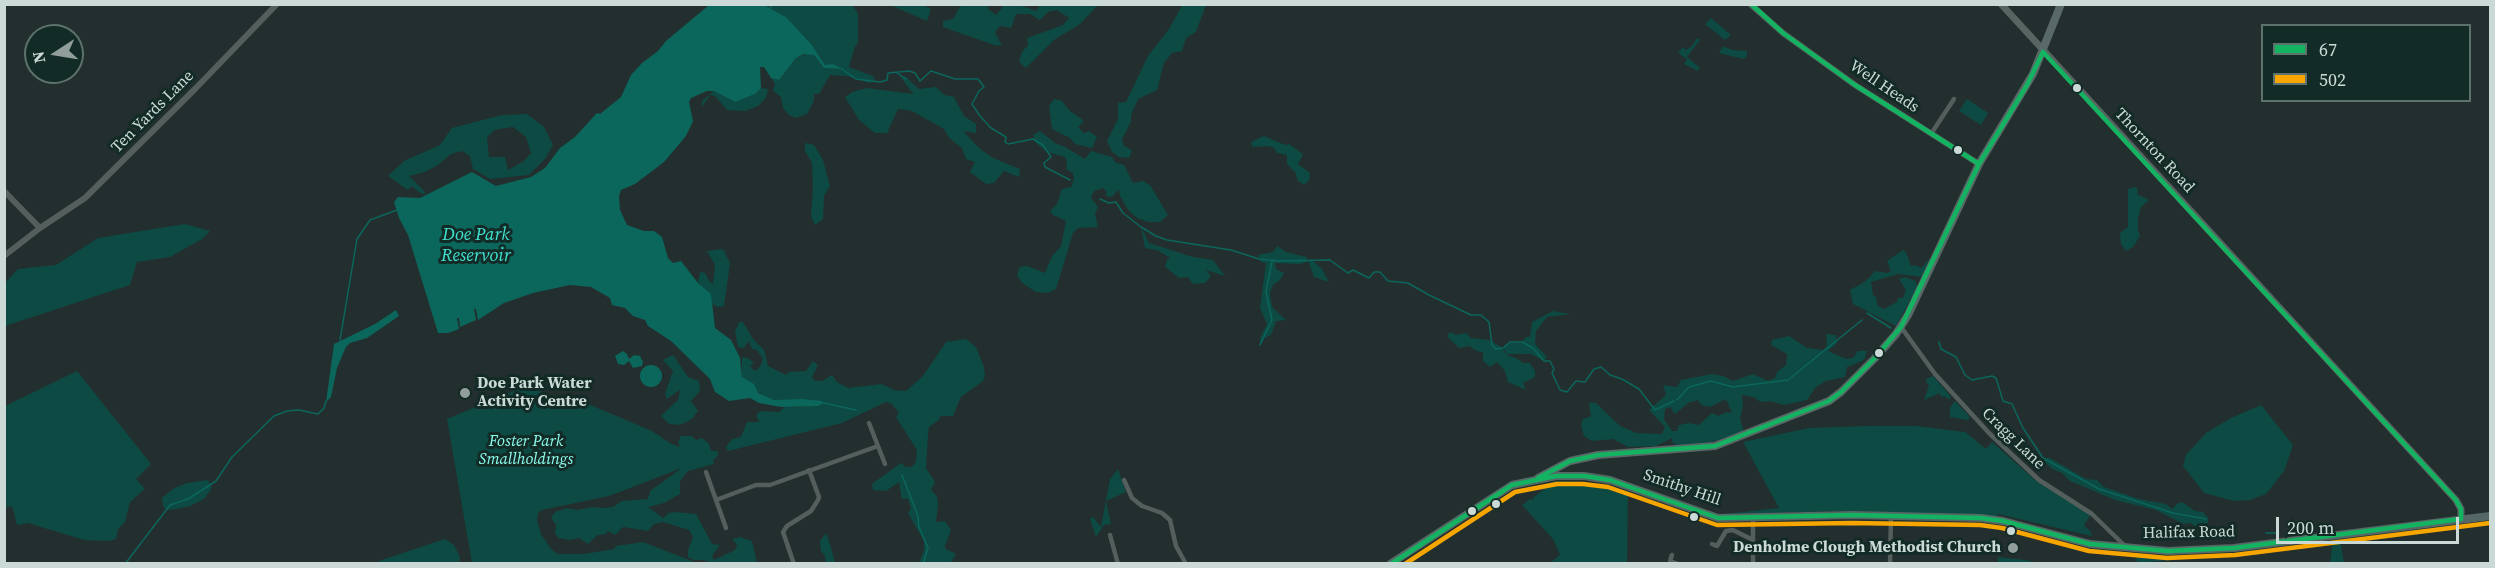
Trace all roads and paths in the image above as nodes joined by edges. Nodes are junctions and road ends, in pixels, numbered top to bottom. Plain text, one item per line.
1 (277, 4) edge
2 (1749, 4) edge
3 (2001, 4) edge
4 (2061, 4) edge
5 (2043, 52) junction
6 (1954, 99) dead end
7 (1931, 134) junction
8 (1979, 164) junction
9 (4, 191) edge
10 (40, 228) junction
11 (4, 256) edge
12 (1901, 327) junction
13 (869, 423) dead end
14 (878, 446) junction
15 (885, 464) dead end
16 (809, 470) junction
17 (706, 472) dead end
18 (1538, 478) junction
19 (1124, 480) dead end
20 (716, 500) junction
21 (1891, 516) junction
22 (2490, 516) edge
23 (1753, 518) junction
24 (2461, 519) junction
25 (726, 528) dead end
26 (1110, 535) dead end
27 (1753, 540) junction
28 (1717, 546) dead end
29 (2128, 549) junction
30 (1754, 551) junction
31 (1766, 551) dead end
32 (1672, 555) dead end
33 (794, 564) edge
34 (1118, 564) edge
35 (1186, 564) edge
36 (1390, 564) edge
37 (1678, 564) edge
38 (1754, 564) edge
39 (1890, 564) edge

1 - 10 street, Ten Yards Lane
2 - 7 street, Well Heads
3 - 5 main road, Thornton Road
4 - 5 main road
5 - 8 main road
5 - 24 main road, Thornton Road
6 - 7 street
7 - 8 street, Well Heads
8 - 12 main road
9 - 10 street
10 - 11 street, Ten Yards Lane
12 - 18 main road
12 - 29 street, Cragg Lane
13 - 14 street
14 - 15 street
14 - 16 street
16 - 20 street
16 - 33 street
17 - 20 street
18 - 23 highway, Smithy Hill
18 - 36 highway
19 - 35 street
20 - 25 street
21 - 23 highway, Smithy Hill
21 - 29 highway, Halifax Road
21 - 39 street
22 - 24 highway, Halifax Road
23 - 27 street
24 - 29 highway, Halifax Road
26 - 34 street
27 - 28 street
27 - 30 street
30 - 31 street
30 - 38 street
32 - 37 street

